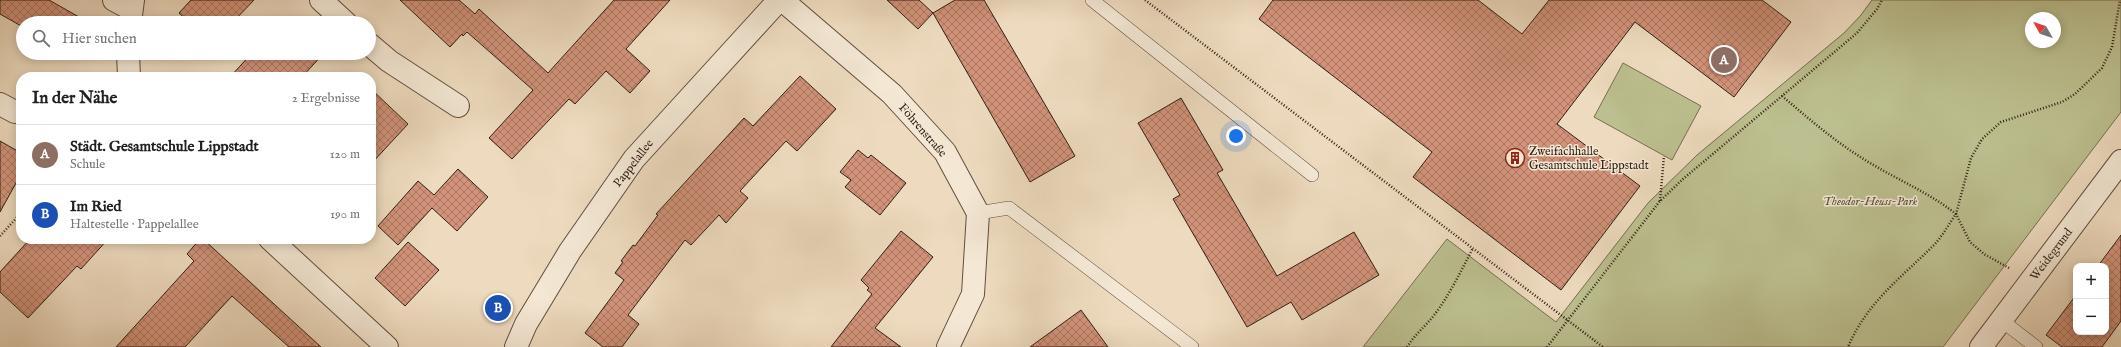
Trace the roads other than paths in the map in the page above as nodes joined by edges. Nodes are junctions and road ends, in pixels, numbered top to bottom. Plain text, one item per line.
1 (321, 0) edge
2 (780, 0) edge
3 (1092, 0) edge
4 (338, 16) edge
5 (376, 50) edge
6 (128, 60) edge
7 (129, 72) edge
8 (0, 104) edge
9 (458, 106) dead end
10 (16, 112) edge
11 (2121, 161) edge
12 (1312, 175) dead end
13 (978, 213) junction
14 (275, 244) edge
15 (2001, 320) junction
16 (388, 347) edge
17 (516, 347) edge
18 (948, 347) edge
19 (1192, 347) edge
20 (1981, 347) edge
21 (2036, 347) edge

1 - 4 street
2 - 13 street, Föhrenstraße
2 - 17 street, Pappelallee
3 - 12 lane
5 - 9 street
6 - 7 street
8 - 10 street
11 - 15 street, Weidegrund
13 - 18 street
13 - 19 lane
14 - 16 street
15 - 20 street, Weidegrund
15 - 21 lane

